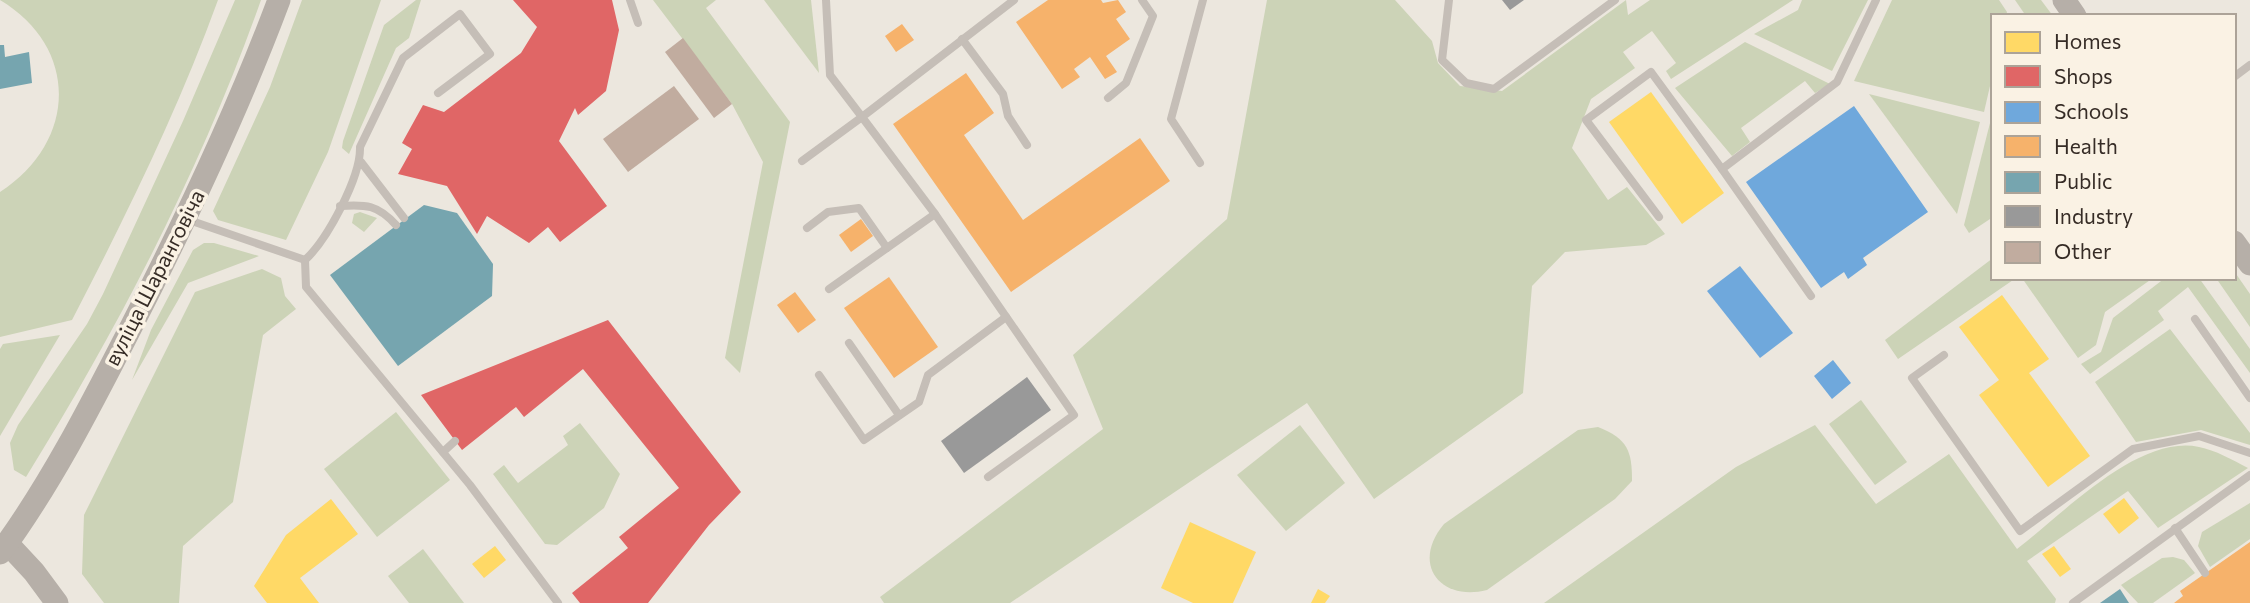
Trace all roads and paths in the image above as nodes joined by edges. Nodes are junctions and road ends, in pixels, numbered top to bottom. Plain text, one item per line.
1 (279, 0) edge
2 (630, 0) edge
3 (826, 0) edge
4 (1014, 0) edge
5 (1142, 0) edge
6 (1203, 0) edge
7 (1449, 0) edge
8 (1615, 0) edge
9 (1875, 0) edge
10 (638, 23) dead end
11 (962, 39) junction
12 (438, 93) dead end
13 (1108, 98) dead end
14 (862, 117) junction
15 (1027, 145) dead end
16 (802, 161) dead end
17 (361, 162) junction
18 (1200, 163) dead end
19 (1722, 169) junction
20 (340, 206) junction
21 (935, 214) junction
22 (1659, 217) dead end
23 (404, 218) dead end
24 (186, 219) junction
25 (396, 225) dead end
26 (807, 228) dead end
27 (2236, 245) edge
28 (887, 248) junction
29 (305, 260) junction
30 (2250, 264) edge
31 (829, 289) dead end
32 (1811, 296) dead end
33 (1006, 317) junction
34 (2195, 319) dead end
35 (849, 343) dead end
36 (1944, 355) dead end
37 (819, 375) dead end
38 (2250, 398) edge
39 (900, 415) junction
40 (455, 441) dead end
41 (443, 452) junction
42 (2250, 453) edge
43 (2250, 475) edge
44 (988, 477) dead end
45 (2175, 528) junction
46 (2, 543) edge
47 (2205, 573) dead end
48 (57, 603) edge
49 (558, 603) edge
50 (2073, 603) edge

1 - 24 main road, вуліца Шаранговіча
2 - 10 lane
3 - 14 lane
4 - 11 lane
5 - 13 lane
6 - 18 lane
7 - 8 lane
9 - 19 lane
11 - 14 lane
11 - 15 lane
12 - 17 lane
14 - 16 lane
14 - 21 lane
17 - 20 lane
17 - 23 lane
19 - 22 lane
19 - 32 lane
20 - 25 lane
20 - 29 lane
21 - 28 lane
21 - 33 lane
24 - 29 lane
24 - 46 main road, вуліца Шаранговіча
26 - 28 lane
27 - 30 main road
28 - 31 lane
29 - 41 lane
33 - 39 lane
33 - 44 lane
34 - 38 lane
35 - 39 lane
36 - 42 lane
37 - 39 lane
40 - 41 lane
41 - 49 lane
43 - 45 lane
45 - 47 lane
45 - 50 lane
46 - 48 main road

